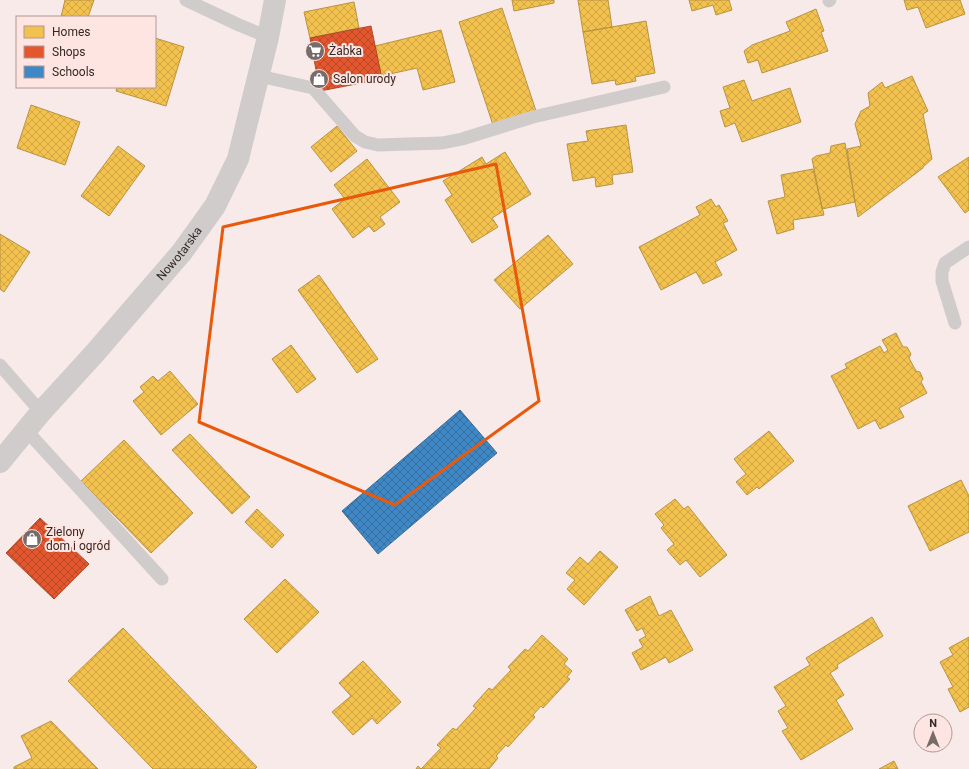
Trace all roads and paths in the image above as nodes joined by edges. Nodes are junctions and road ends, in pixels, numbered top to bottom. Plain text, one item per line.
1 (186, 0) edge
2 (276, 0) edge
3 (268, 36) junction
4 (259, 76) junction
5 (664, 87) dead end
6 (969, 247) edge
7 (955, 323) dead end
8 (0, 365) edge
9 (41, 412) junction
10 (26, 430) junction
11 (0, 462) edge
12 (162, 579) dead end

1 - 3 lane
2 - 3 main road, Nowotarska
3 - 4 main road, Nowotarska
4 - 5 lane
4 - 9 main road, Nowotarska
6 - 7 lane
8 - 9 lane
9 - 10 main road, Nowotarska
10 - 11 main road, Nowotarska
10 - 12 lane

